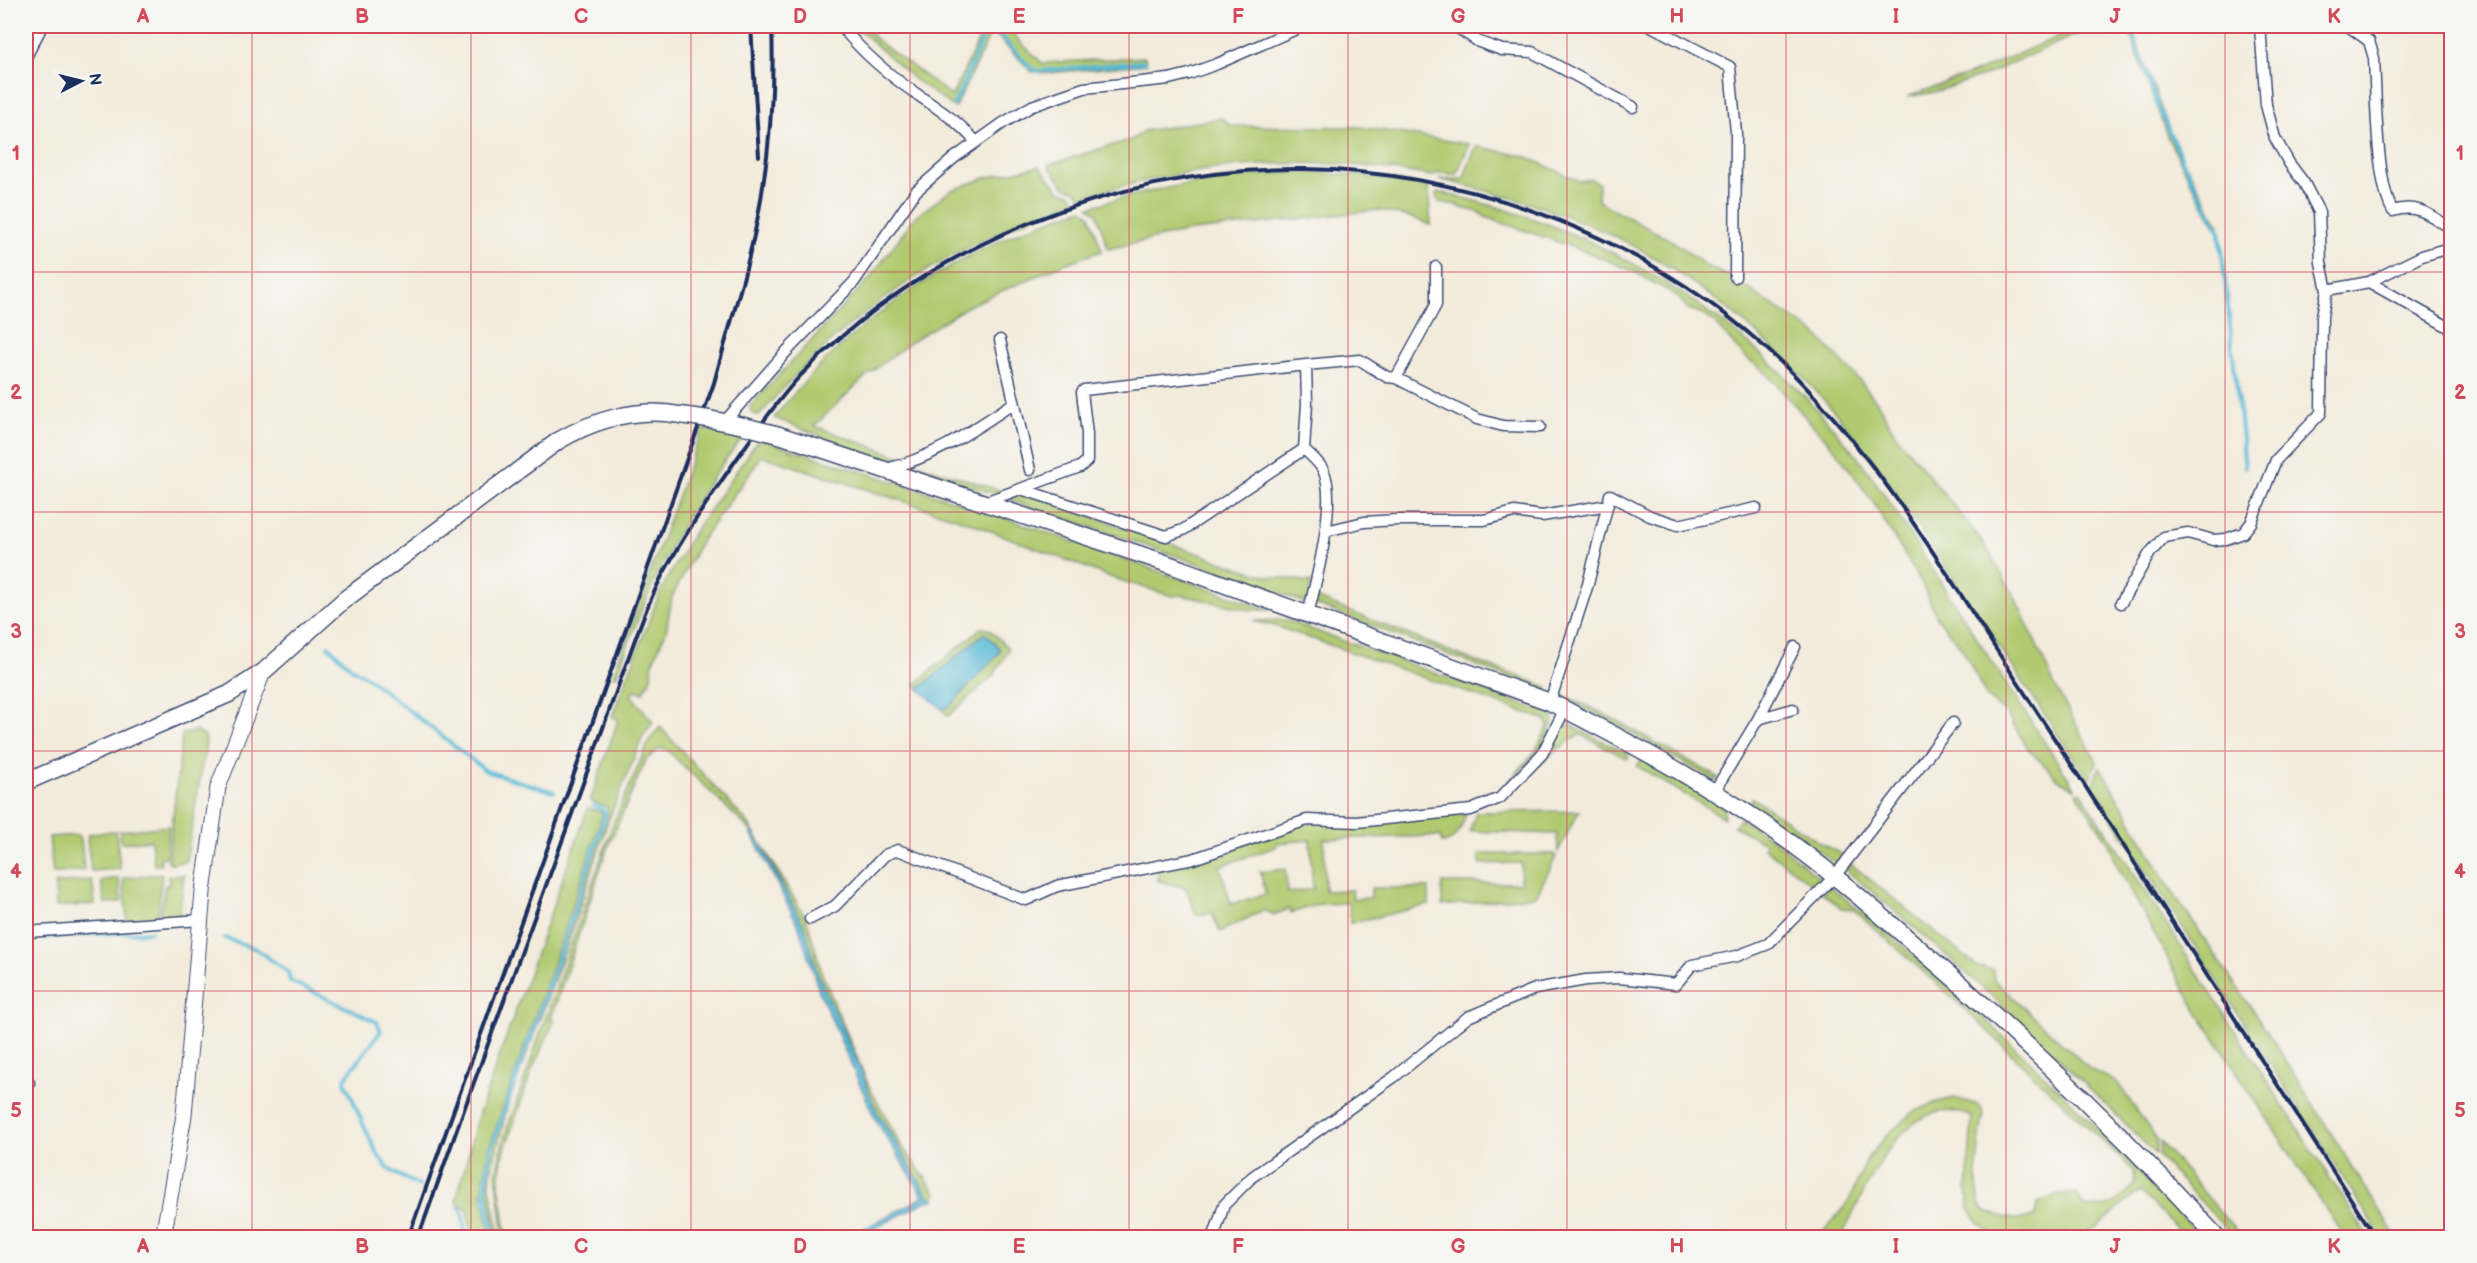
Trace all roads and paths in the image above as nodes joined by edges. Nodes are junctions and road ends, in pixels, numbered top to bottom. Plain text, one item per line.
1 (42, 26) edge
2 (842, 26) edge
3 (1303, 26) edge
4 (1455, 26) edge
5 (1650, 26) edge
6 (2260, 26) edge
7 (2348, 26) edge
8 (26, 57) edge
9 (1633, 107) dead end
10 (976, 141) junction
11 (2451, 229) edge
12 (2451, 247) edge
13 (1436, 267) dead end
14 (1735, 277) dead end
15 (2369, 282) junction
16 (2326, 290) junction
17 (2451, 329) edge
18 (1000, 340) dead end
19 (1306, 365) junction
20 (1396, 378) junction
21 (1014, 403) junction
22 (717, 420) junction
23 (1540, 427) dead end
24 (1304, 449) junction
25 (882, 469) junction
26 (1030, 471) dead end
27 (1021, 489) junction
28 (985, 502) junction
29 (1608, 505) junction
30 (1756, 508) dead end
31 (1326, 531) junction
32 (2121, 603) dead end
33 (1308, 614) junction
34 (1795, 647) dead end
35 (263, 672) junction
36 (1558, 706) junction
37 (1793, 709) dead end
38 (1758, 719) junction
39 (1953, 723) dead end
40 (26, 782) edge
41 (1714, 792) junction
42 (1835, 876) junction
43 (810, 919) dead end
44 (201, 920) junction
45 (26, 932) edge
46 (163, 1238) edge
47 (1211, 1238) edge
48 (2218, 1238) edge

1 - 8 street
2 - 10 street
3 - 10 street
4 - 9 street
5 - 14 street
6 - 16 street
7 - 11 street
10 - 22 street
12 - 15 street
13 - 20 street
15 - 16 street
15 - 17 street
16 - 32 street
18 - 21 street
19 - 20 street
19 - 24 street
19 - 27 street
20 - 23 street
21 - 25 street
21 - 26 street
22 - 25 main road, bridge
22 - 35 main road, bridge
24 - 27 street
24 - 31 street
25 - 28 main road
27 - 28 street
28 - 33 main road
29 - 30 street
29 - 31 street
29 - 36 street
31 - 33 street
33 - 36 main road
34 - 38 street
35 - 40 main road
35 - 44 main road
36 - 41 main road
36 - 43 street
37 - 38 street
38 - 41 street
39 - 42 street
41 - 42 main road
42 - 47 street
42 - 48 main road
44 - 45 street
44 - 46 main road

